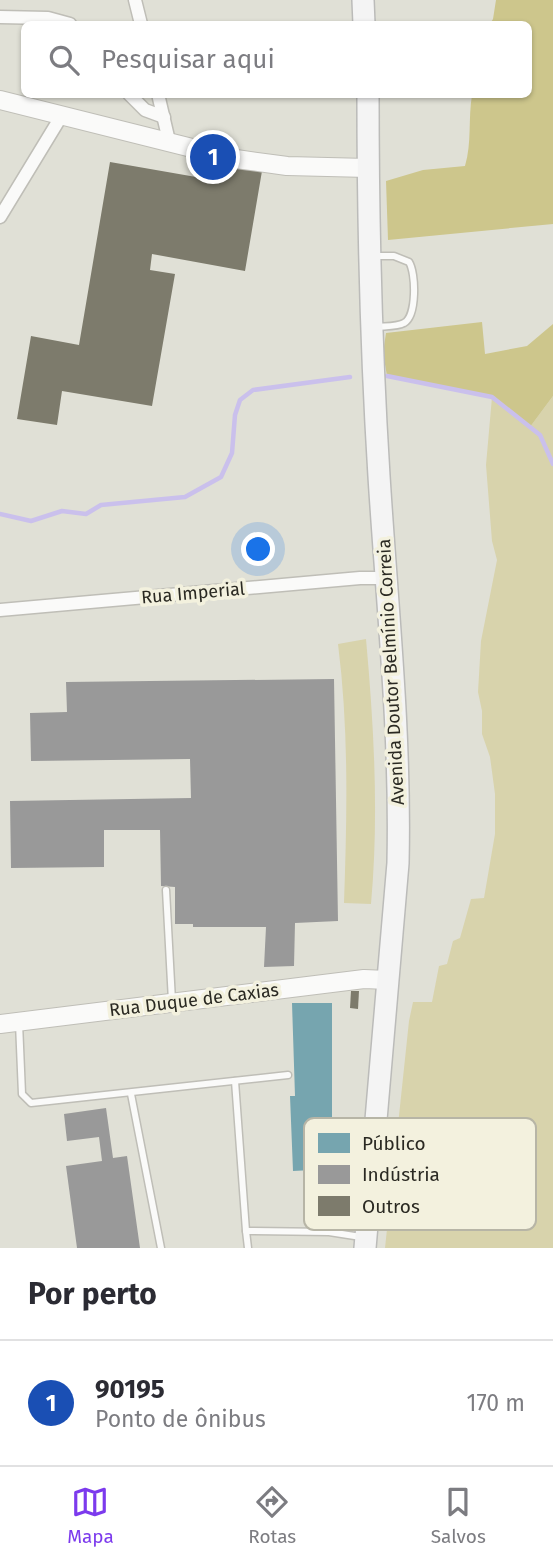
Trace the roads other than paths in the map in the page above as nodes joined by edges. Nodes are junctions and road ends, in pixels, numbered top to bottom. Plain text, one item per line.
1 (135, 0) edge
2 (363, 0) edge
3 (0, 18) edge
4 (59, 21) edge
5 (140, 21) edge
6 (364, 21) edge
7 (133, 98) edge
8 (159, 98) edge
9 (368, 98) edge
10 (0, 100) edge
11 (62, 115) junction
12 (164, 117) junction
13 (169, 141) junction
14 (368, 168) junction
15 (0, 217) edge
16 (370, 256) junction
17 (370, 327) junction
18 (387, 578) junction
19 (0, 610) edge
20 (166, 890) dead end
21 (388, 980) junction
22 (172, 1003) junction
23 (20, 1021) junction
24 (0, 1024) edge
25 (288, 1075) dead end
26 (235, 1081) junction
27 (131, 1094) junction
28 (376, 1118) edge
29 (246, 1231) junction
30 (366, 1243) edge
31 (161, 1248) edge
32 (248, 1248) edge

1 - 5 street
2 - 6 main road
3 - 4 street
7 - 12 street
8 - 12 street
9 - 14 main road, Avenida Doutor Belmínio Correia
10 - 11 street
11 - 13 street
11 - 15 street
12 - 13 street
13 - 14 street
14 - 16 main road, Avenida Doutor Belmínio Correia
16 - 17 main road, Avenida Doutor Belmínio Correia
16 - 17 lane
17 - 18 main road, Avenida Doutor Belmínio Correia
18 - 19 street, Rua Imperial
18 - 21 main road, Avenida Doutor Belmínio Correia
20 - 22 lane
21 - 22 street, Rua Duque de Caxias
21 - 28 main road, Avenida Doutor Belmínio Correia
22 - 23 street, Rua Duque de Caxias
23 - 24 street, Rua Duque de Caxias
23 - 27 lane
25 - 26 lane
26 - 27 lane
26 - 29 lane
27 - 31 lane
29 - 30 lane
29 - 32 lane

